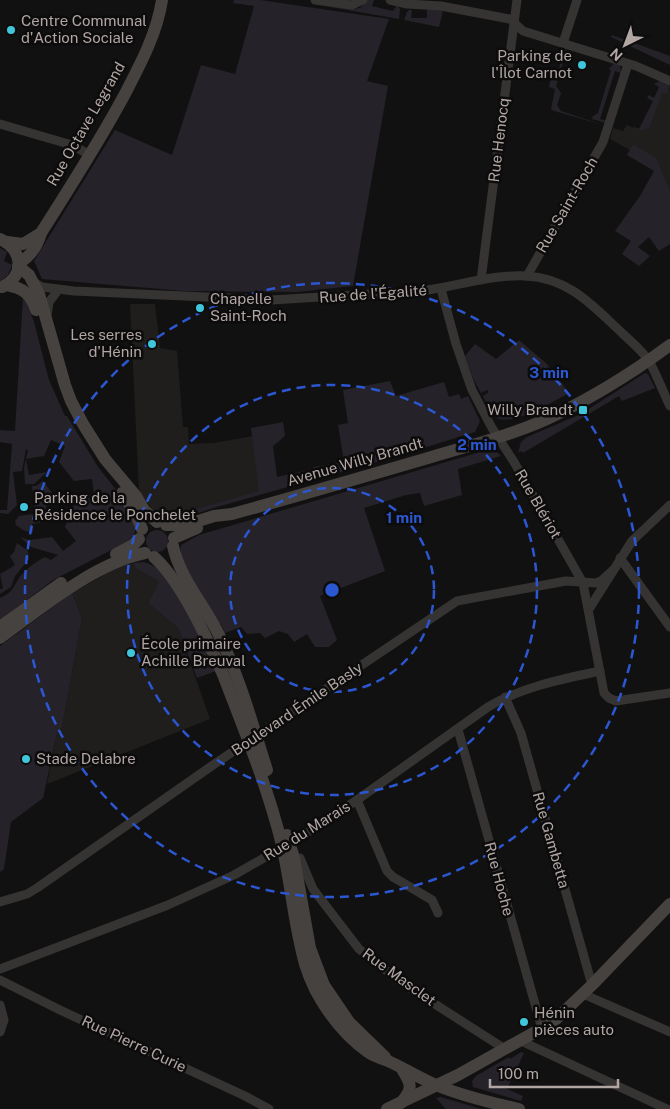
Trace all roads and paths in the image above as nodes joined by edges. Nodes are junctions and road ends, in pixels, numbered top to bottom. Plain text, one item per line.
1 (162, 0) edge
2 (315, 0) edge
3 (363, 0) edge
4 (390, 0) edge
5 (517, 0) edge
6 (577, 0) edge
7 (514, 24) junction
8 (563, 43) junction
9 (628, 64) junction
10 (670, 81) edge
11 (0, 124) edge
12 (90, 155) junction
13 (41, 233) junction
14 (3, 241) edge
15 (19, 264) junction
16 (527, 276) junction
17 (481, 280) junction
18 (4, 287) edge
19 (33, 289) junction
20 (441, 289) junction
21 (65, 290) junction
22 (56, 293) junction
23 (47, 320) junction
24 (670, 345) edge
25 (648, 361) junction
26 (670, 406) edge
27 (498, 437) junction
28 (670, 505) edge
29 (232, 514) junction
30 (161, 523) junction
31 (141, 534) junction
32 (174, 542) junction
33 (150, 555) junction
34 (620, 558) junction
35 (613, 570) junction
36 (583, 583) junction
37 (589, 609) junction
38 (0, 627) edge
39 (670, 627) edge
40 (0, 638) edge
41 (600, 671) junction
42 (670, 693) edge
43 (505, 697) junction
44 (249, 716) junction
45 (274, 726) junction
46 (456, 730) junction
47 (252, 740) junction
48 (356, 800) junction
49 (285, 843) junction
50 (266, 857) junction
51 (300, 858) dead end
52 (286, 872) junction
53 (1, 902) edge
54 (670, 904) edge
55 (438, 913) dead end
56 (0, 969) edge
57 (0, 980) edge
58 (588, 989) junction
59 (0, 1005) edge
60 (542, 1029) junction
61 (0, 1032) edge
62 (670, 1032) edge
63 (521, 1040) junction
64 (506, 1049) junction
65 (388, 1061) junction
66 (471, 1068) junction
67 (402, 1069) junction
68 (438, 1086) junction
69 (475, 1097) junction
70 (401, 1103) junction
71 (269, 1109) edge
72 (387, 1109) edge
73 (519, 1109) edge
74 (666, 1109) edge

1 - 12 main road, Rue Octave Legrand
2 - 3 street
4 - 7 street
5 - 7 street, Rue Henocq
6 - 8 street
7 - 8 street
7 - 17 street, Rue Henocq
8 - 9 street
9 - 10 street
9 - 16 street, Rue Saint-Roch
11 - 12 street
12 - 13 main road, Rue Octave Legrand
13 - 14 main road
13 - 15 main road, Rue Octave Legrand
14 - 15 main road
15 - 18 main road, Rue Octave Legrand
15 - 19 main road
16 - 17 street, Rue de l'Égalité
16 - 25 street, Rue de l'Égalité
17 - 20 street, Rue de l'Égalité
18 - 19 main road
19 - 21 street, Rue de l'Égalité
19 - 22 street, Rue de l'Égalité
19 - 23 main road
19 - 31 main road
20 - 21 street, Rue de l'Égalité
20 - 27 street, Rue Blériot
21 - 22 street, Rue de l'Égalité
22 - 23 street
23 - 30 main road
24 - 25 main road, Avenue Willy Brandt
25 - 26 street, Rue de l'Égalité
25 - 27 main road, Avenue Willy Brandt
27 - 29 main road, Avenue Willy Brandt
27 - 36 street, Rue Blériot
28 - 34 street
29 - 30 main road, Avenue Willy Brandt
29 - 32 main road, Avenue Willy Brandt
30 - 31 main road
30 - 32 main road
31 - 33 main road
31 - 38 main road
32 - 33 main road
32 - 44 main road
33 - 40 main road
33 - 47 main road
34 - 35 street
34 - 39 street
35 - 36 street, Boulevard Émile Basly
35 - 37 street
36 - 37 street, Rue Blériot
36 - 45 street, Boulevard Émile Basly
37 - 41 street, Rue Blériot
41 - 42 street, Rue Blériot
41 - 43 street, Rue du Marais
43 - 46 street, Rue du Marais
43 - 58 street, Rue Gambetta
44 - 45 street
44 - 47 main road
45 - 47 street, Boulevard Émile Basly
46 - 48 street, Rue du Marais
46 - 60 street, Rue Hoche
47 - 49 main road
47 - 53 street, Boulevard Émile Basly
48 - 49 street, Rue du Marais
48 - 55 street
49 - 50 street, Rue du Marais
49 - 52 main road
49 - 65 main road
50 - 52 street
50 - 56 street, Rue du Marais
51 - 64 street, Rue Masclet
52 - 65 main road
54 - 58 main road
57 - 71 street, Rue Pierre Curie
58 - 60 main road
58 - 62 street
59 - 61 street
60 - 63 main road
63 - 64 main road
63 - 74 street
64 - 66 main road
65 - 67 main road
66 - 68 main road
66 - 69 main road
67 - 68 main road
67 - 70 main road
68 - 69 main road
68 - 70 main road
69 - 73 main road
70 - 72 main road

